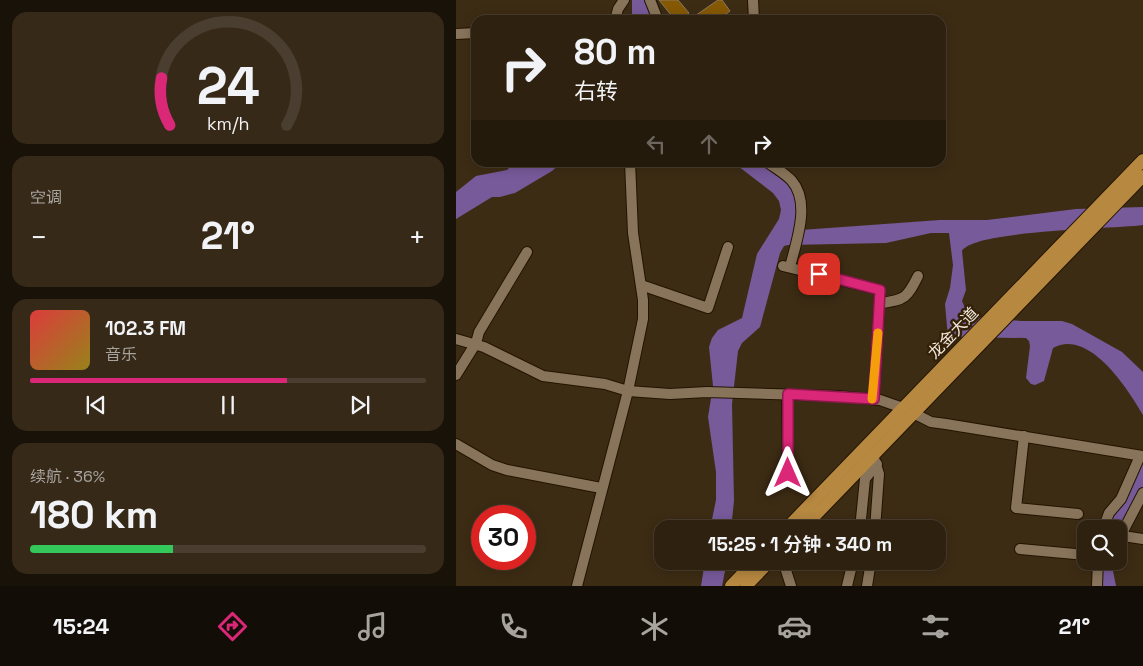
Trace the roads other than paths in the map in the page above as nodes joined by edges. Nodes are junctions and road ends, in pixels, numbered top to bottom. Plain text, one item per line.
1 (624, 0) edge
2 (650, 0) edge
3 (753, 0) edge
4 (616, 15) edge
5 (656, 15) edge
6 (754, 15) edge
7 (471, 33) edge
8 (456, 34) edge
9 (1143, 160) edge
10 (630, 167) edge
11 (774, 167) edge
12 (1143, 176) edge
13 (728, 246) dead end
14 (527, 252) dead end
15 (918, 276) dead end
16 (642, 285) junction
17 (881, 303) junction
18 (456, 339) edge
19 (476, 344) junction
20 (456, 375) edge
21 (628, 390) junction
22 (788, 394) junction
23 (874, 399) junction
24 (908, 410) junction
25 (1024, 436) junction
26 (456, 444) edge
27 (1141, 456) edge
28 (875, 460) junction
29 (788, 473) dead end
30 (601, 488) junction
31 (1143, 493) edge
32 (1078, 514) dead end
33 (795, 520) edge
34 (812, 520) edge
35 (861, 520) edge
36 (876, 520) edge
37 (1106, 520) edge
38 (1127, 525) edge
39 (1127, 539) edge
40 (1143, 539) edge
41 (1020, 549) dead end
42 (1077, 554) edge
43 (746, 570) edge
44 (761, 570) edge
45 (786, 570) edge
46 (851, 570) edge
47 (870, 570) edge
48 (1098, 570) edge
49 (577, 586) edge
50 (731, 586) edge
51 (746, 586) edge
52 (791, 586) edge
53 (847, 586) edge
54 (867, 586) edge
55 (1097, 586) edge

1 - 4 street
2 - 5 street
3 - 6 street
7 - 8 street
9 - 24 main road, 龙金大道
10 - 16 street
11 - 17 street
12 - 24 main road, 龙金大道
13 - 16 street
14 - 19 street
15 - 17 street
16 - 21 street
17 - 23 street
18 - 19 street
19 - 20 street
19 - 21 street
21 - 22 street
21 - 30 street
22 - 23 street
22 - 29 street
23 - 24 street
24 - 25 street
24 - 28 main road, 龙金大道
24 - 33 main road, 龙金大道
25 - 27 street
25 - 32 street
26 - 30 street
27 - 37 street
28 - 34 main road, 龙金大道
28 - 35 street
28 - 36 street
30 - 49 street
31 - 38 street
39 - 40 street
41 - 42 street
43 - 50 main road
44 - 51 main road
45 - 52 street
46 - 53 street
47 - 54 street
48 - 55 street

